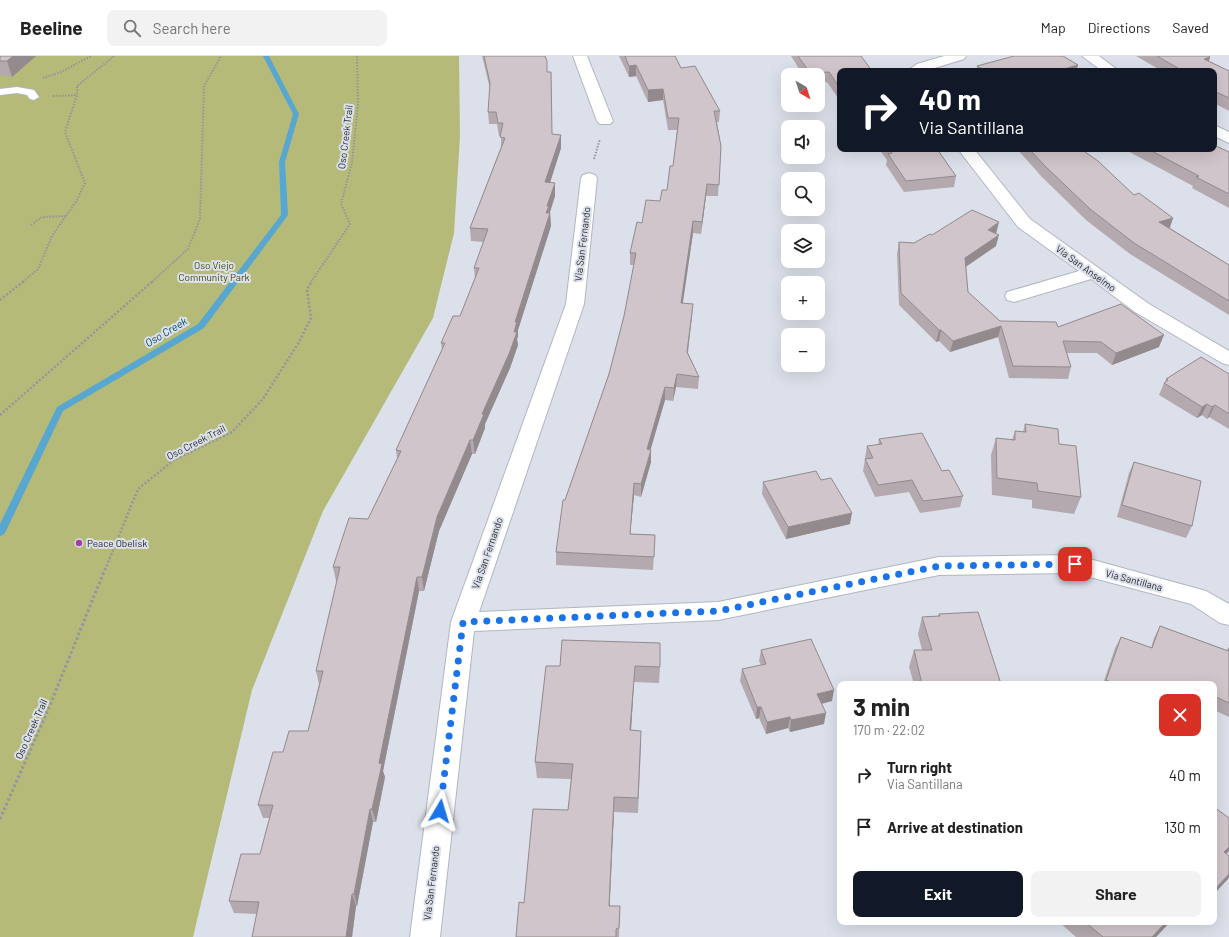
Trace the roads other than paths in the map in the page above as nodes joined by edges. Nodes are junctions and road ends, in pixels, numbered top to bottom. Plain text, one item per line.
1 (580, 56) edge
2 (959, 56) edge
3 (1090, 56) edge
4 (920, 68) edge
5 (1108, 68) edge
6 (0, 92) edge
7 (34, 97) dead end
8 (605, 122) road end
9 (1217, 132) edge
10 (1229, 138) edge
11 (968, 152) edge
12 (589, 178) road end
13 (1093, 273) junction
14 (1014, 296) dead end
15 (1229, 359) edge
16 (1229, 616) edge
17 (463, 622) junction
18 (425, 937) edge

1 - 8 street
2 - 4 street
3 - 5 street
6 - 7 lane
9 - 10 street
11 - 13 street, Via San Anselmo
12 - 17 street, Via San Fernando
13 - 14 street
13 - 15 street, Via San Anselmo
16 - 17 street, Via Santillana
17 - 18 street, Via San Fernando

